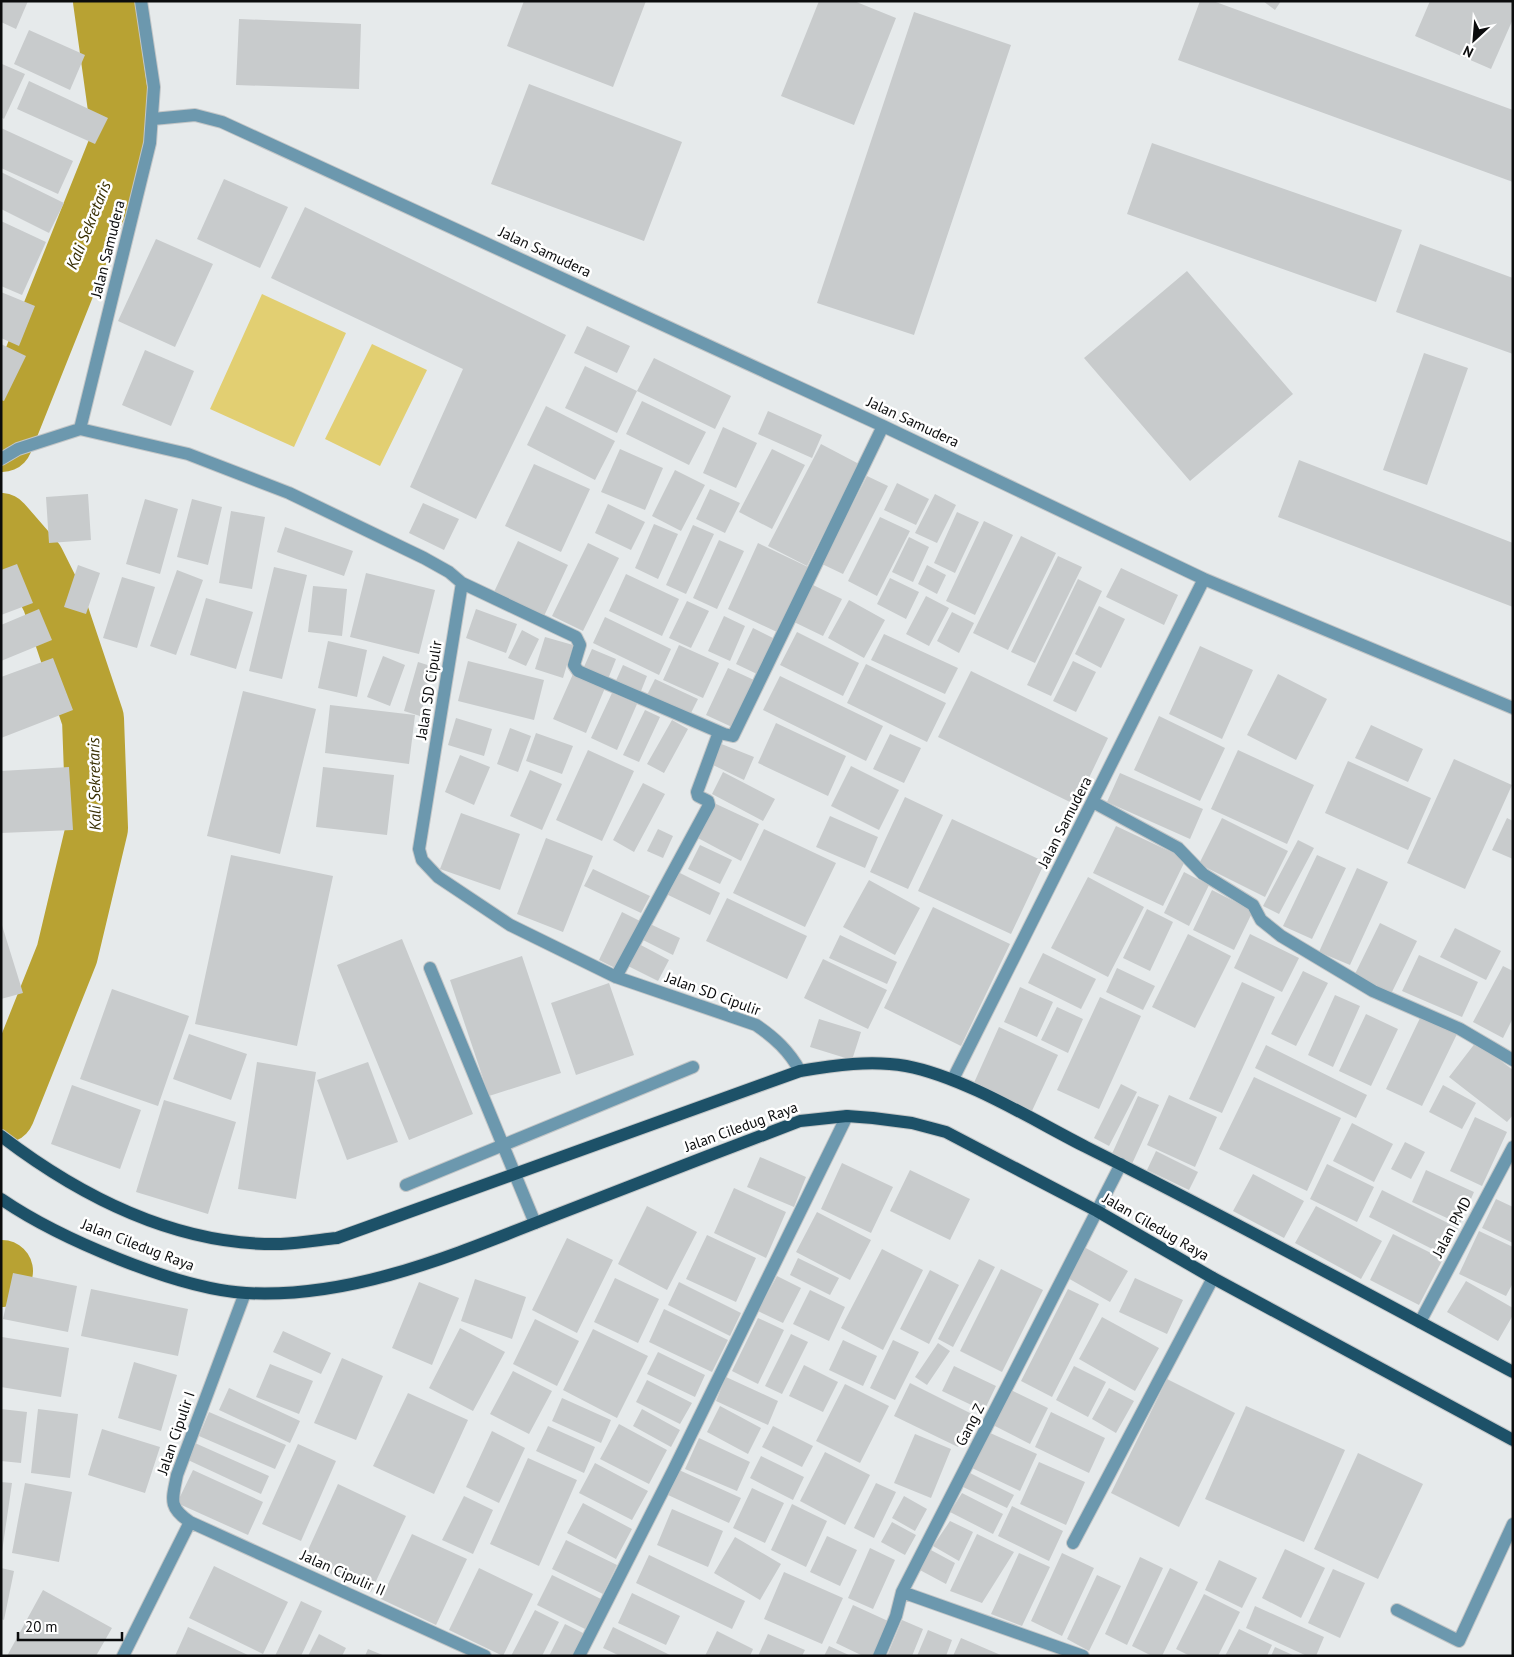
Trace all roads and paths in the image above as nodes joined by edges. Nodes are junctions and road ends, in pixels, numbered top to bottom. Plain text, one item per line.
1 (140, 1) edge
2 (154, 119) junction
3 (883, 426) junction
4 (80, 428) junction
5 (1, 459) edge
6 (1204, 579) junction
7 (462, 583) junction
8 (1513, 708) edge
9 (719, 732) junction
10 (1093, 802) junction
11 (430, 968) dead end
12 (616, 977) junction
13 (1513, 1060) edge
14 (693, 1067) dead end
15 (800, 1071) junction
16 (953, 1079) junction
17 (847, 1116) junction
18 (1, 1136) edge
19 (504, 1146) junction
20 (1513, 1147) edge
21 (1121, 1164) junction
22 (515, 1174) junction
23 (406, 1185) dead end
24 (1, 1198) edge
25 (1097, 1211) junction
26 (535, 1223) junction
27 (1213, 1278) junction
28 (245, 1293) junction
29 (1420, 1322) junction
30 (1513, 1372) edge
31 (1513, 1440) edge
32 (190, 1522) junction
33 (1513, 1524) edge
34 (1073, 1543) dead end
35 (902, 1592) junction
36 (1397, 1610) dead end
37 (483, 1655) edge
38 (123, 1656) edge
39 (579, 1656) edge
40 (879, 1656) edge
41 (1083, 1656) edge

1 - 2 street
2 - 3 street, Jalan Samudera
2 - 4 street, Jalan Samudera
3 - 6 street, Jalan Samudera
3 - 9 street
4 - 5 street
4 - 7 street
6 - 8 street, Jalan Samudera
6 - 10 street, Jalan Samudera
7 - 9 street
7 - 12 street, Jalan SD Cipulir
9 - 12 street
10 - 13 street
10 - 16 street, Jalan Samudera
11 - 19 street
12 - 15 street, Jalan SD Cipulir
14 - 19 street
15 - 16 main road, Jalan Ciledug Raya
15 - 22 main road, Jalan Ciledug Raya
16 - 21 main road, Jalan Ciledug Raya
17 - 25 main road, Jalan Ciledug Raya
17 - 26 main road, Jalan Ciledug Raya
17 - 39 street
18 - 22 main road, Jalan Ciledug Raya
19 - 22 street
19 - 23 street
20 - 29 street, Jalan PMD
21 - 25 street, Gang Z
21 - 29 main road, Jalan Ciledug Raya
22 - 26 street
24 - 28 main road, Jalan Ciledug Raya
25 - 27 main road, Jalan Ciledug Raya
25 - 35 street, Gang Z
26 - 28 main road, Jalan Ciledug Raya
27 - 31 main road, Jalan Ciledug Raya
27 - 34 street
28 - 32 street, Jalan Cipulir I
29 - 30 main road, Jalan Ciledug Raya
32 - 37 street, Jalan Cipulir II
32 - 38 street
33 - 36 street
35 - 40 street, Gang Z
35 - 41 street

